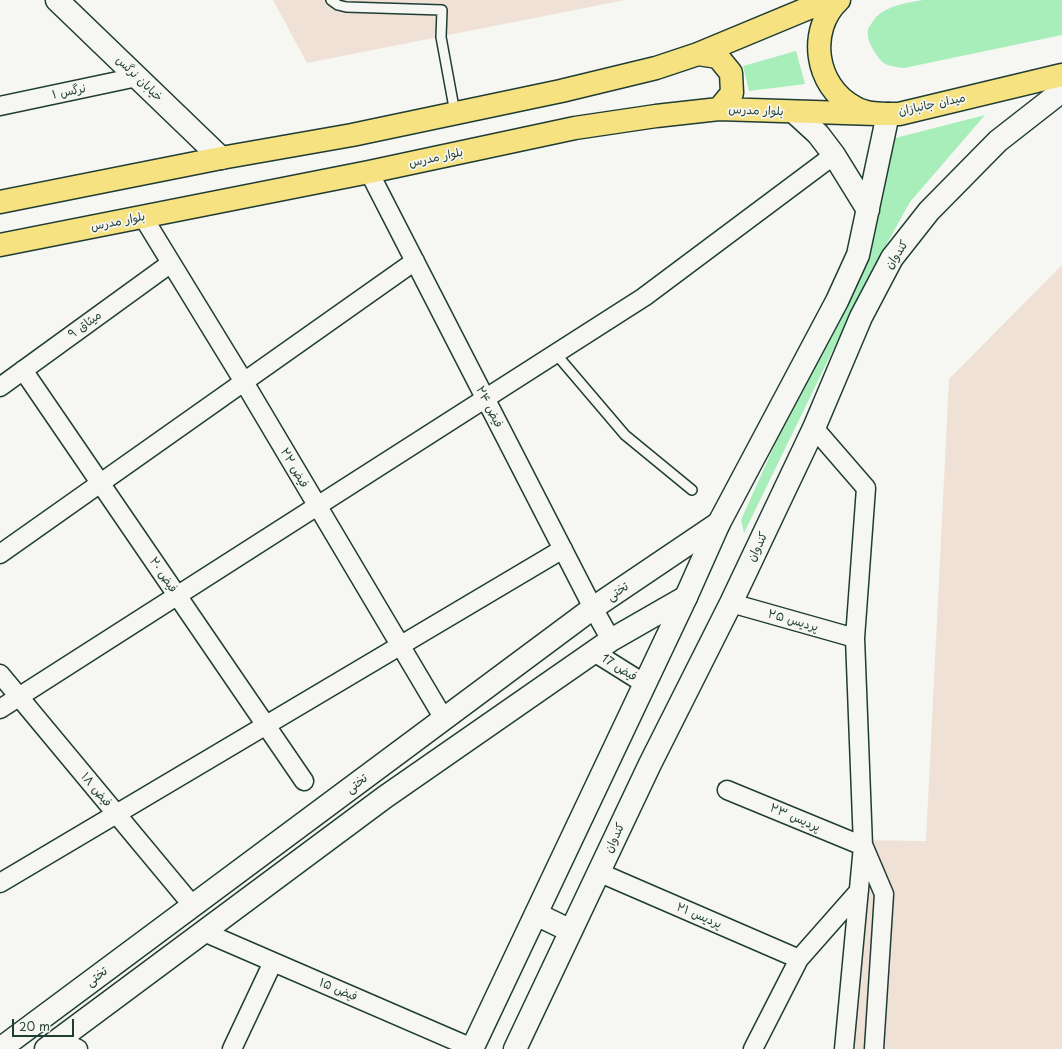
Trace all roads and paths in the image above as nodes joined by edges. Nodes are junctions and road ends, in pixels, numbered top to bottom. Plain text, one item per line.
1 (57, 0) edge
2 (331, 0) edge
3 (828, 0) edge
4 (839, 0) edge
5 (698, 54) junction
6 (1062, 75) edge
7 (137, 77) junction
8 (1062, 91) edge
9 (0, 106) edge
10 (719, 109) junction
11 (794, 112) junction
12 (455, 113) junction
13 (882, 114) junction
14 (834, 156) junction
15 (221, 158) junction
16 (369, 172) junction
17 (0, 202) edge
18 (868, 210) junction
19 (143, 217) junction
20 (0, 246) edge
21 (415, 262) junction
22 (171, 263) junction
23 (556, 354) junction
24 (23, 370) junction
25 (244, 382) junction
26 (0, 387) edge
27 (485, 399) junction
28 (814, 428) junction
29 (100, 483) junction
30 (692, 490) dead end
31 (317, 507) junction
32 (719, 523) junction
33 (563, 549) junction
34 (0, 554) edge
35 (177, 596) junction
36 (686, 597) junction
37 (731, 603) junction
38 (593, 608) junction
39 (855, 638) junction
40 (400, 646) junction
41 (602, 646) junction
42 (0, 674) edge
43 (645, 684) junction
44 (19, 697) junction
45 (0, 709) edge
46 (444, 719) junction
47 (266, 725) junction
48 (304, 781) dead end
49 (727, 790) dead end
50 (116, 814) junction
51 (863, 846) junction
52 (598, 872) junction
53 (0, 883) edge
54 (859, 891) junction
55 (193, 906) junction
56 (536, 914) junction
57 (571, 931) junction
58 (204, 932) junction
59 (799, 959) junction
60 (273, 962) junction
61 (112, 965) junction
62 (129, 987) junction
63 (61, 1046) edge
64 (472, 1048) edge
65 (0, 1049) edge
66 (232, 1049) edge
67 (515, 1049) edge
68 (753, 1049) edge
69 (844, 1049) edge
70 (874, 1049) edge

1 - 7 main road, خیابان نرگس
2 - 12 lane
3 - 5 highway
4 - 13 highway, میدان جانبازان
5 - 10 highway
5 - 12 highway
6 - 13 highway, میدان جانبازان
7 - 9 street, نرگس ۱
7 - 15 main road, خیابان نرگس
8 - 28 main road, کندوان
10 - 11 highway, بلوار مدرس
10 - 16 highway, بلوار مدرس
11 - 13 highway, بلوار مدرس
11 - 14 main road
12 - 15 highway
13 - 18 main road
14 - 18 main road
14 - 23 street
15 - 17 highway
16 - 19 highway, بلوار مدرس
16 - 21 street, فیض ۲۴
18 - 32 main road
19 - 20 highway, بلوار مدرس
19 - 22 street, فیض ۲۲
21 - 25 street
21 - 27 street, فیض ۲۴
22 - 24 street, میثاق ۹
22 - 25 street, فیض ۲۲
23 - 27 street
23 - 30 lane
24 - 26 street, میثاق ۹
24 - 29 street, فیض ۲۰
25 - 29 street
25 - 31 street, فیض ۲۲
27 - 31 street
27 - 33 street, فیض ۲۴
28 - 37 main road, کندوان
28 - 39 street
29 - 34 street
29 - 35 street, فیض ۲۰
31 - 35 street
31 - 40 street, فیض ۲۲
32 - 36 main road
32 - 38 main road, تختی
33 - 38 street, فیض ۲۴
33 - 40 street
35 - 44 street
35 - 47 street, فیض ۲۰
36 - 41 main road
36 - 43 main road
37 - 39 street, پردیس ۲۵
37 - 52 main road, کندوان
38 - 41 street, فیض ۲۴
38 - 46 main road, تختی
39 - 51 street
40 - 46 street, فیض ۲۲
40 - 47 street
41 - 43 street, فیض 17
41 - 58 main road
42 - 44 street, فیض ۱۸
43 - 56 main road
44 - 45 street
44 - 50 street, فیض ۱۸
46 - 55 main road, تختی
47 - 48 street, فیض ۲۰
47 - 50 street
49 - 51 street, پردیس ۲۳
50 - 53 street
50 - 55 street, فیض ۱۸
51 - 54 street
51 - 70 street
52 - 57 main road, کندوان
52 - 59 street, پردیس ۲۱
54 - 59 street
54 - 69 street
55 - 61 main road, تختی
56 - 57 main road
56 - 64 main road
57 - 67 main road, کندوان
58 - 60 street, فیض ۱۵
58 - 62 main road
59 - 68 street
60 - 64 street, فیض ۱۵
60 - 66 street
61 - 62 main road
61 - 65 main road, تختی
62 - 63 main road

